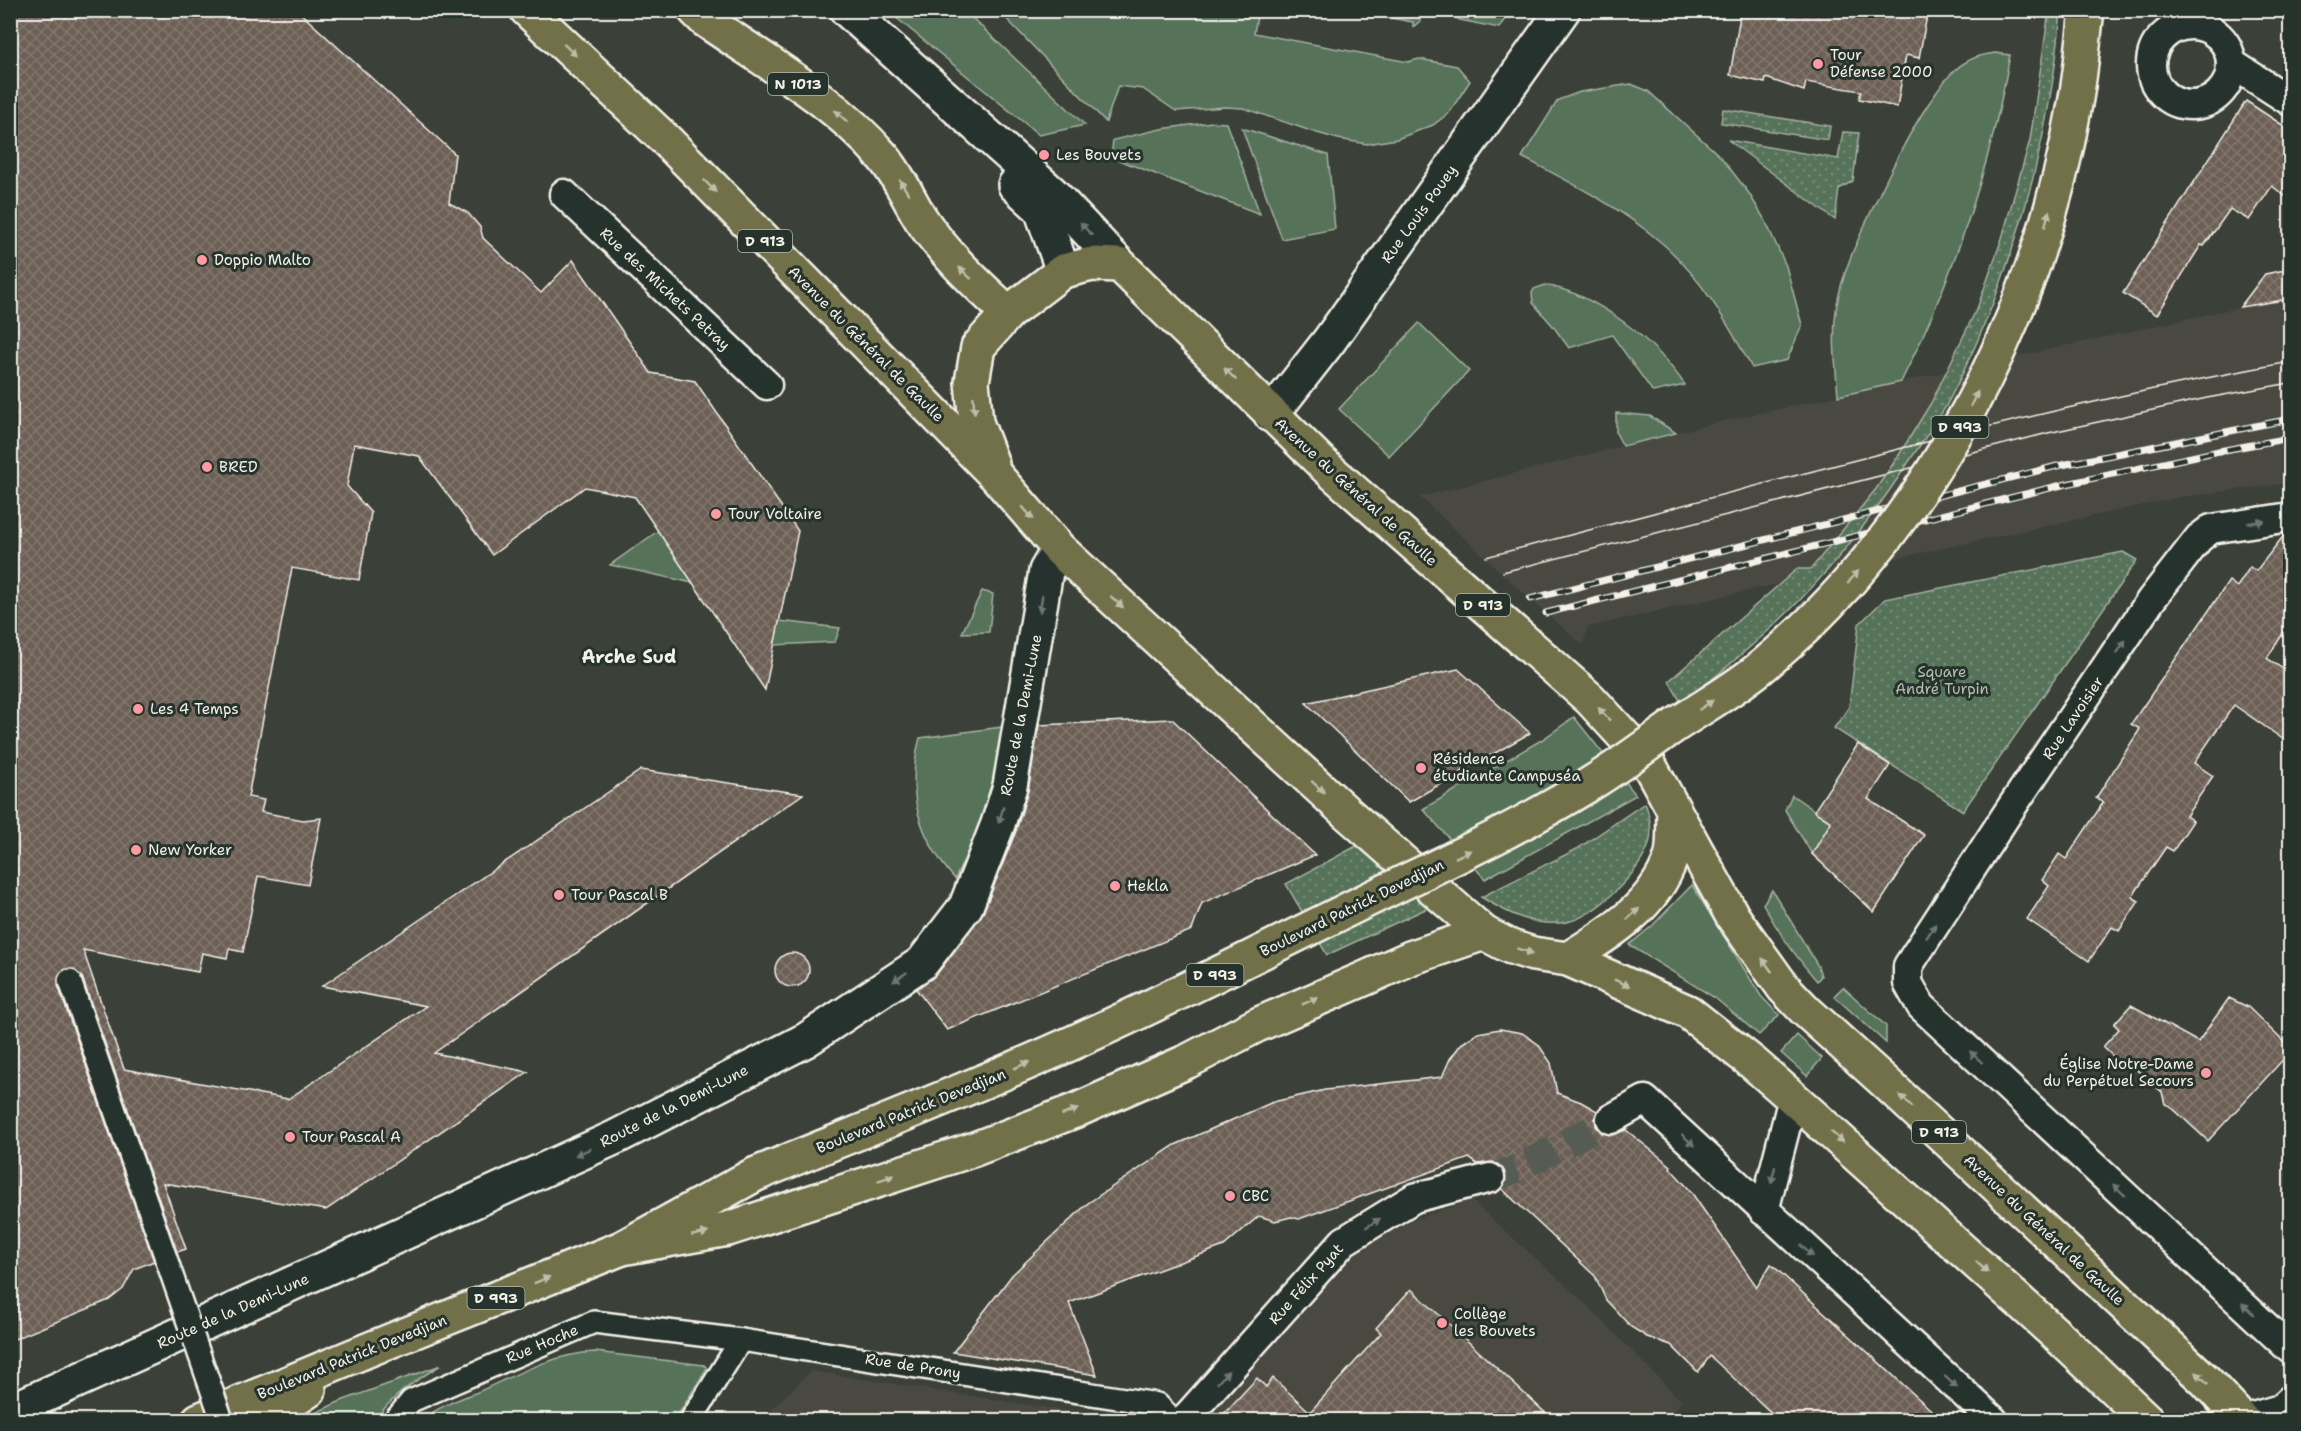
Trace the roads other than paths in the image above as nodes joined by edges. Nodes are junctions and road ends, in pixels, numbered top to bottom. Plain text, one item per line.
1 (527, 10) edge
2 (695, 10) edge
3 (822, 10) edge
4 (848, 10) edge
5 (1563, 10) edge
6 (2087, 10) edge
7 (2231, 63) dead end
8 (2290, 101) edge
9 (564, 194) dead end
10 (1120, 265) junction
11 (1063, 271) junction
12 (1008, 313) junction
13 (767, 385) dead end
14 (1271, 415) junction
15 (997, 477) junction
16 (2290, 517) edge
17 (1059, 549) junction
18 (1674, 812) junction
19 (1484, 933) junction
20 (1568, 959) junction
21 (70, 981) dead end
22 (1793, 1098) junction
23 (1611, 1119) tunnel mouth
24 (1490, 1178) tunnel mouth
25 (1764, 1211) junction
26 (622, 1248) junction
27 (741, 1340) junction
28 (370, 1349) junction
29 (2290, 1349) edge
30 (2290, 1400) edge
31 (10, 1411) edge
32 (199, 1420) edge
33 (222, 1420) edge
34 (264, 1420) edge
35 (394, 1420) edge
36 (691, 1420) edge
37 (1173, 1420) edge
38 (1184, 1420) edge
39 (1993, 1420) edge
40 (2147, 1420) edge
41 (2242, 1420) edge

1 -> 15 main road, Avenue du Général de Gaulle / D 913
12 -> 2 main road, N 1013
3 - 11 street
10 -> 4 street
5 - 14 street, Rue Louis Pouey
26 -> 6 main road, Boulevard Patrick Devedjian / D 993, bridge
7 - 8 street
9 - 13 street, Rue des Michets Petray
10 - 11 main road, Avenue du Général de Gaulle / D 913
14 -> 10 main road, Avenue du Général de Gaulle / D 913
11 - 12 main road, Avenue du Général de Gaulle / D 913
12 -> 15 main road, Avenue du Général de Gaulle / D 913
18 -> 14 main road, Avenue du Général de Gaulle / D 913
15 -> 17 main road, Avenue du Général de Gaulle / D 913
29 -> 16 street, Rue Lavoisier
17 -> 19 main road, Avenue du Général de Gaulle / D 913
17 -> 31 street, Route de la Demi-Lune
20 -> 18 main road
41 -> 18 main road, Avenue du Général de Gaulle / D 913
19 -> 20 main road, Avenue du Général de Gaulle / D 913
26 -> 19 main road
20 -> 22 main road, Avenue du Général de Gaulle / D 913
21 - 33 street, bridge
22 -> 25 street
22 -> 40 main road, Avenue du Général de Gaulle / D 913
23 -> 25 street
38 -> 24 street, Rue Félix Pyat
25 -> 39 street
28 -> 26 main road, Boulevard Patrick Devedjian / D 993
27 - 35 street, Rue Hoche
27 - 36 street
27 - 37 street, Rue de Prony
28 - 32 main road, Boulevard Patrick Devedjian / D 993
28 - 34 main road
30 - 41 street

